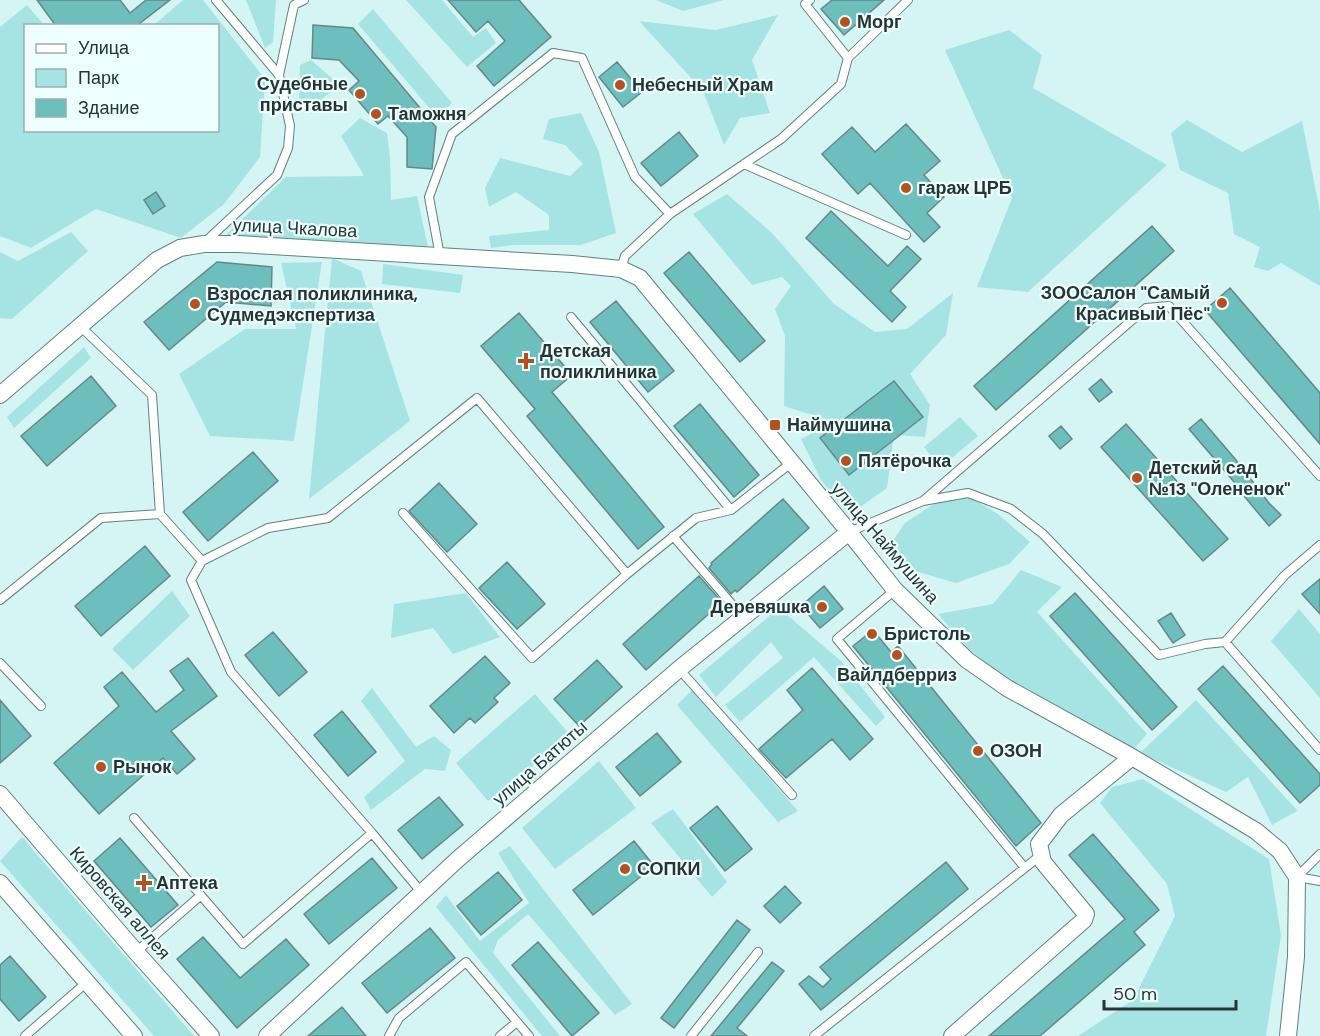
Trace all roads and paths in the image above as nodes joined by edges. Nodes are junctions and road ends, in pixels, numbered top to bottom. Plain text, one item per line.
1 (216, 0) edge
2 (304, 0) edge
3 (810, 0) edge
4 (908, 0) edge
5 (848, 58) junction
6 (279, 75) junction
7 (744, 164) junction
8 (670, 214) junction
9 (906, 235) dead end
10 (204, 244) junction
11 (440, 256) junction
12 (621, 269) junction
13 (640, 278) joint
14 (571, 317) dead end
15 (80, 326) junction
16 (0, 395) edge
17 (791, 463) junction
18 (1320, 476) edge
19 (923, 501) junction
20 (731, 510) junction
21 (403, 513) dead end
22 (160, 514) junction
23 (849, 532) junction
24 (673, 536) junction
25 (1320, 545) edge
26 (202, 561) junction
27 (627, 574) junction
28 (895, 590) junction
29 (0, 600) edge
30 (743, 617) junction
31 (1225, 642) junction
32 (0, 663) edge
33 (679, 669) junction
34 (41, 706) dead end
35 (1320, 750) edge
36 (1132, 757) junction
37 (0, 794) edge
38 (792, 795) dead end
39 (134, 818) dead end
40 (372, 833) junction
41 (1320, 854) edge
42 (1041, 855) junction
43 (1025, 868) junction
44 (1297, 877) junction
45 (1320, 881) edge
46 (0, 883) edge
47 (422, 893) junction
48 (200, 896) junction
49 (136, 952) junction
50 (758, 952) dead end
51 (87, 982) junction
52 (517, 1022) junction
53 (25, 1036) edge
54 (134, 1036) edge
55 (211, 1036) edge
56 (267, 1036) edge
57 (389, 1036) edge
58 (500, 1036) edge
59 (529, 1036) edge
60 (691, 1036) edge
61 (814, 1036) edge
62 (952, 1036) edge
63 (1288, 1036) edge

1 - 6 lane
2 - 6 lane
3 - 5 lane
4 - 5 lane
5 - 7 lane
6 - 10 lane
7 - 8 lane
7 - 9 lane
8 - 11 lane
8 - 12 lane
10 - 11 street, улица Чкалова
10 - 15 street, улица Чкалова
11 - 12 street, улица Чкалова
12 - 13 street, улица Чкалова
13 - 17 street, улица Наймушина
14 - 20 lane
15 - 16 street, улица Чкалова
15 - 22 lane
17 - 20 lane
17 - 23 street, улица Наймушина
18 - 19 lane
19 - 23 lane
19 - 31 lane
20 - 24 lane
21 - 27 lane
22 - 26 lane
22 - 29 lane
23 - 28 street, улица Наймушина
23 - 30 street, улица Батюты
24 - 27 lane
24 - 30 lane
25 - 31 lane
26 - 27 lane
26 - 40 lane
28 - 36 street, улица Наймушина
28 - 43 lane
30 - 33 street, улица Батюты
31 - 35 lane
32 - 34 lane
33 - 38 lane
33 - 47 street, улица Батюты
36 - 42 street
36 - 44 street, улица Наймушина
37 - 49 street, Кировская аллея
39 - 48 lane
40 - 47 lane
40 - 48 lane
41 - 44 lane
42 - 43 lane
42 - 62 street
43 - 61 lane
44 - 45 lane
44 - 63 street
46 - 51 street
47 - 56 street, улица Батюты
48 - 49 lane
49 - 55 street, Кировская аллея
50 - 60 lane
51 - 53 lane
51 - 54 street
52 - 57 lane
52 - 58 lane
52 - 59 lane

